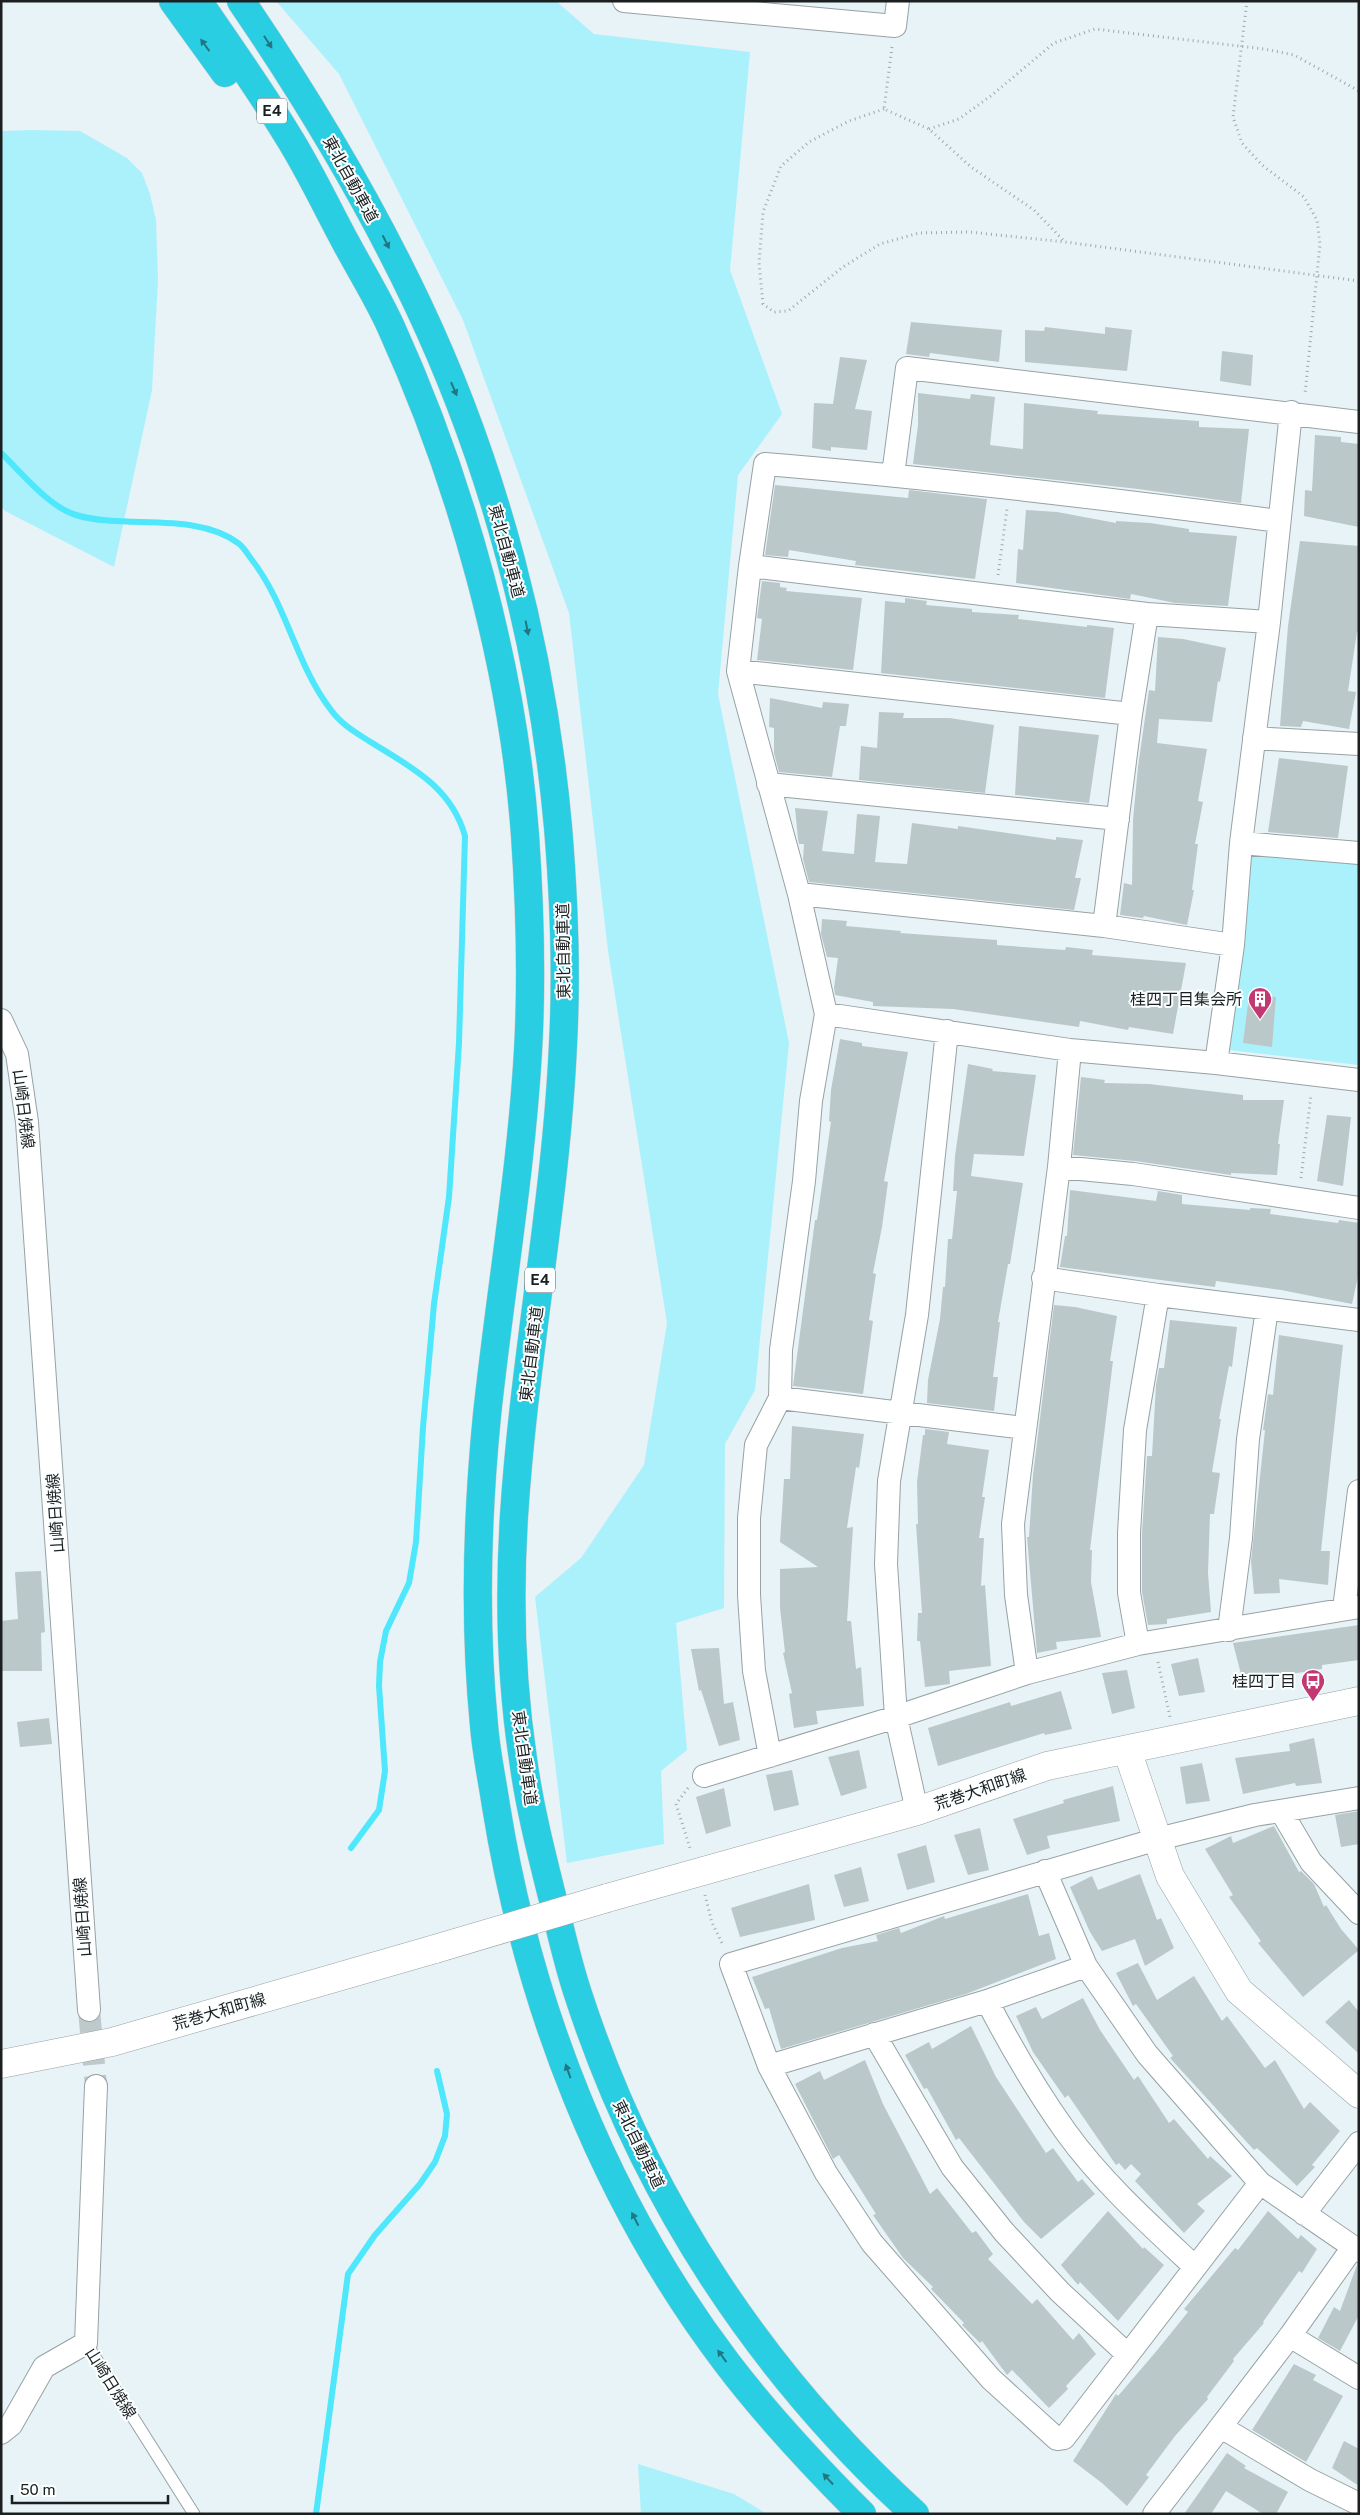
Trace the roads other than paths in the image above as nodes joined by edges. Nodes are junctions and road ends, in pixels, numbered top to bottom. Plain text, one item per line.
1 (173, 1) edge
2 (198, 1) edge
3 (241, 1) edge
4 (624, 1) edge
5 (898, 1) edge
6 (337, 225) junction
7 (1297, 413) junction
8 (1359, 422) edge
9 (893, 474) junction
10 (1279, 521) junction
11 (750, 566) junction
12 (1147, 614) junction
13 (1269, 622) junction
14 (738, 671) junction
15 (1131, 714) junction
16 (1254, 738) junction
17 (1359, 744) edge
18 (768, 784) junction
19 (1118, 820) junction
20 (1241, 843) junction
21 (1359, 852) edge
22 (799, 894) junction
23 (1104, 926) junction
24 (1233, 944) junction
25 (826, 1014) junction
26 (1, 1020) edge
27 (947, 1031) junction
28 (1070, 1050) junction
29 (1216, 1063) junction
30 (1359, 1080) edge
31 (1059, 1167) junction
32 (1359, 1208) edge
33 (1043, 1278) junction
34 (1158, 1295) junction
35 (1266, 1309) junction
36 (1359, 1320) edge
37 (780, 1398) junction
38 (898, 1414) junction
39 (1024, 1428) junction
40 (1359, 1491) edge
41 (1351, 1608) edge
42 (1229, 1630) junction
43 (1145, 1643) junction
44 (1027, 1673) junction
45 (1359, 1701) edge
46 (896, 1717) junction
47 (1127, 1750) junction
48 (770, 1756) junction
49 (704, 1776) dead end
50 (1359, 1798) edge
51 (917, 1811) junction
52 (1281, 1811) junction
53 (1158, 1839) junction
54 (1045, 1871) junction
55 (1358, 1911) edge
56 (1086, 1966) junction
57 (987, 2001) junction
58 (89, 2010) tunnel mouth
59 (874, 2034) junction
60 (1, 2064) edge
61 (769, 2066) junction
62 (96, 2086) tunnel mouth
63 (1359, 2094) edge
64 (1359, 2144) edge
65 (1260, 2183) junction
66 (1304, 2214) junction
67 (1356, 2249) edge
68 (1195, 2267) junction
69 (1290, 2336) junction
70 (86, 2343) junction
71 (1128, 2355) junction
72 (1359, 2378) edge
73 (1221, 2427) junction
74 (1, 2434) edge
75 (1359, 2504) edge
76 (194, 2514) edge
77 (862, 2514) edge
78 (915, 2514) edge
79 (1154, 2514) edge

6 -> 1 highway
2 - 6 highway, 東北自動車道 / E4
3 -> 78 highway, 東北自動車道 / E4
4 - 5 street
77 -> 6 highway, 東北自動車道 / E4
7 - 8 street
7 - 9 street
7 - 10 street
9 - 10 street
9 - 11 street
10 - 13 street
11 - 12 street
11 - 14 street
12 - 13 street
12 - 15 street
13 - 16 street
14 - 15 street
14 - 18 street
15 - 19 street
16 - 17 street
16 - 20 street
18 - 19 street
18 - 22 street
19 - 23 street
20 - 21 street
20 - 24 street
22 - 23 street
22 - 25 street
23 - 24 street
24 - 29 street
25 - 27 street
25 - 37 street
26 - 58 street, 山崎日焼線
27 - 28 street
27 - 38 street
28 - 29 street
28 - 31 street
29 - 30 street
31 - 32 street
31 - 33 street
33 - 34 street
33 - 39 street
34 - 35 street
34 - 43 street
35 - 36 street
35 - 42 street
37 - 38 street
37 - 48 street
38 - 39 street
38 - 46 street
39 - 44 street
40 - 41 street
41 - 42 street
42 - 43 street
43 - 44 street
44 - 46 street
45 - 47 street, 荒巻大和町線
46 - 48 street
46 - 51 street
47 - 51 street, 荒巻大和町線
47 - 53 street
48 - 49 street
50 - 52 street
51 - 60 street, 荒巻大和町線, bridge
52 - 53 street
52 - 55 street
53 - 54 street
53 - 63 street
54 - 56 street
54 - 61 street
56 - 57 street
56 - 65 street
57 - 59 street
57 - 68 street
59 - 61 street
59 - 71 street
61 - 71 street
62 - 70 street, 山崎日焼線
64 - 66 street
65 - 66 street
65 - 68 street
66 - 67 street
67 - 69 street
68 - 71 street
69 - 72 street
69 - 73 street
70 - 74 street
70 - 76 lane, 山崎日焼線
73 - 75 street
73 - 79 street

